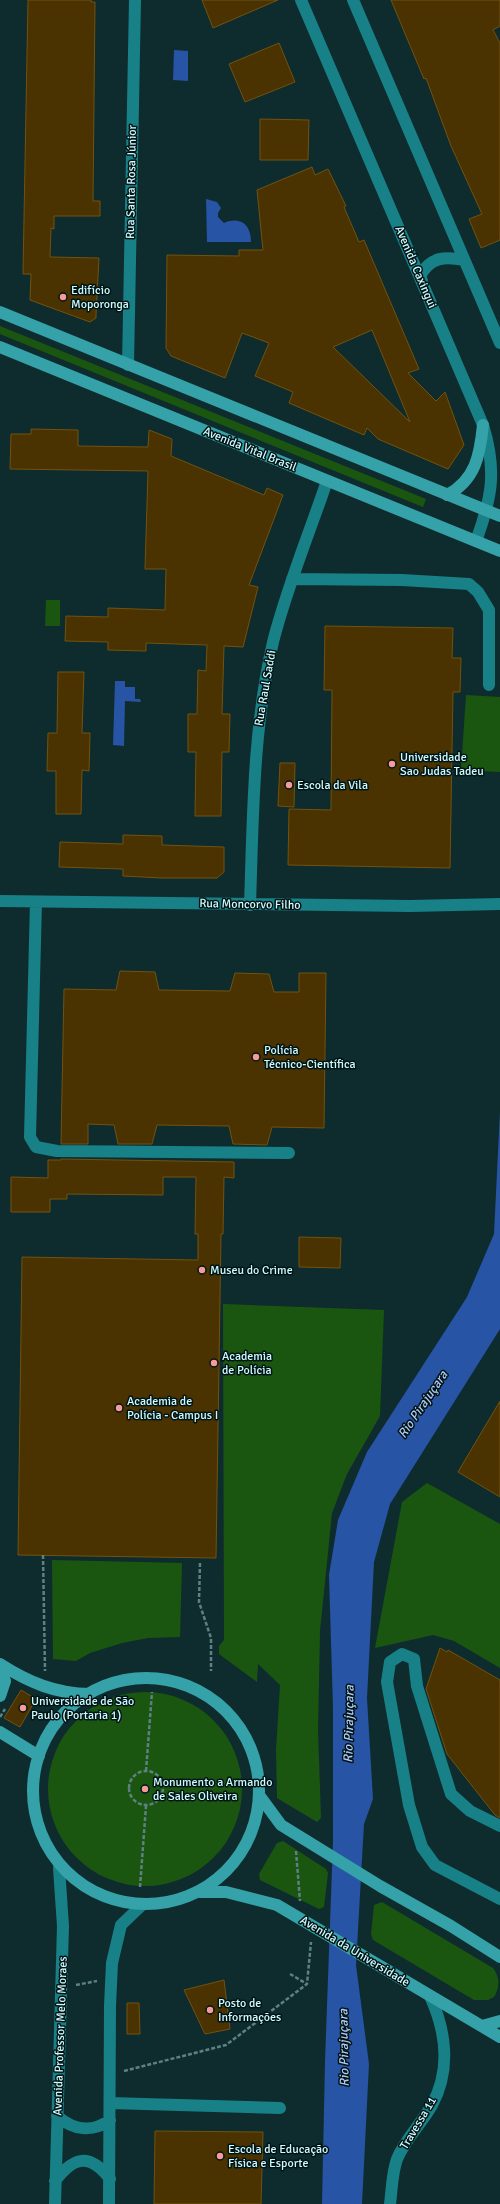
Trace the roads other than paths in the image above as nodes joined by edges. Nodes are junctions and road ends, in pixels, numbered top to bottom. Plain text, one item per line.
1 (135, 0) edge
2 (302, 0) edge
3 (353, 0) edge
4 (464, 260) junction
5 (422, 281) junction
6 (0, 312) edge
7 (500, 343) edge
8 (0, 347) edge
9 (128, 365) junction
10 (483, 425) junction
11 (327, 481) junction
12 (447, 495) junction
13 (487, 511) junction
14 (500, 516) edge
15 (476, 541) junction
16 (500, 550) edge
17 (292, 579) junction
18 (490, 685) dead end
19 (0, 902) edge
20 (36, 902) junction
21 (500, 904) edge
22 (250, 905) junction
23 (289, 1153) dead end
24 (0, 1664) edge
25 (0, 1668) edge
26 (90, 1694) junction
27 (0, 1696) edge
28 (0, 1732) edge
29 (39, 1756) junction
30 (259, 1795) junction
31 (500, 1826) edge
32 (59, 1868) junction
33 (200, 1892) junction
34 (500, 1899) edge
35 (142, 1904) junction
36 (500, 1957) edge
37 (430, 1996) junction
38 (500, 2021) edge
39 (482, 2026) junction
40 (500, 2037) edge
41 (110, 2103) junction
42 (280, 2108) dead end
43 (57, 2116) junction
44 (110, 2120) junction
45 (110, 2179) junction
46 (55, 2180) junction
47 (55, 2204) edge
48 (109, 2204) edge
49 (390, 2204) edge

1 - 9 street, Rua Santa Rosa Júnior
2 - 5 street, Avenida Caxingui
3 - 4 street
4 - 5 street
4 - 7 street
5 - 10 street, Avenida Caxingui
6 - 9 main road
8 - 11 main road, Avenida Vital Brasil
9 - 12 main road
10 - 12 main road
10 - 13 street, Avenida Caxingui
11 - 15 main road, Avenida Vital Brasil
11 - 17 street, Rua Raul Saddi
12 - 13 main road
13 - 14 main road
13 - 15 street, Avenida Caxingui
15 - 16 main road, Avenida Vital Brasil
17 - 18 street
17 - 22 street, Rua Raul Saddi
19 - 20 street, Rua Moncorvo Filho
20 - 22 street, Rua Moncorvo Filho
20 - 23 street
21 - 22 street, Rua Moncorvo Filho
24 - 26 main road
25 - 27 main road
26 - 29 main road
26 - 30 main road
28 - 29 main road
29 - 32 main road
30 - 33 main road
30 - 36 main road
31 - 34 street
32 - 35 main road
32 - 43 street, Avenida Professor Melo Moraes
33 - 35 main road
33 - 37 main road, Avenida da Universidade
35 - 41 street
37 - 39 main road, Avenida da Universidade
37 - 49 street, Travessa 11
38 - 39 main road
39 - 40 main road, Avenida da Universidade
41 - 42 street
41 - 44 street
43 - 44 street
43 - 46 street, Avenida Professor Melo Moraes
44 - 45 street
45 - 46 street
45 - 48 street
46 - 47 street, Avenida Professor Melo Moraes

